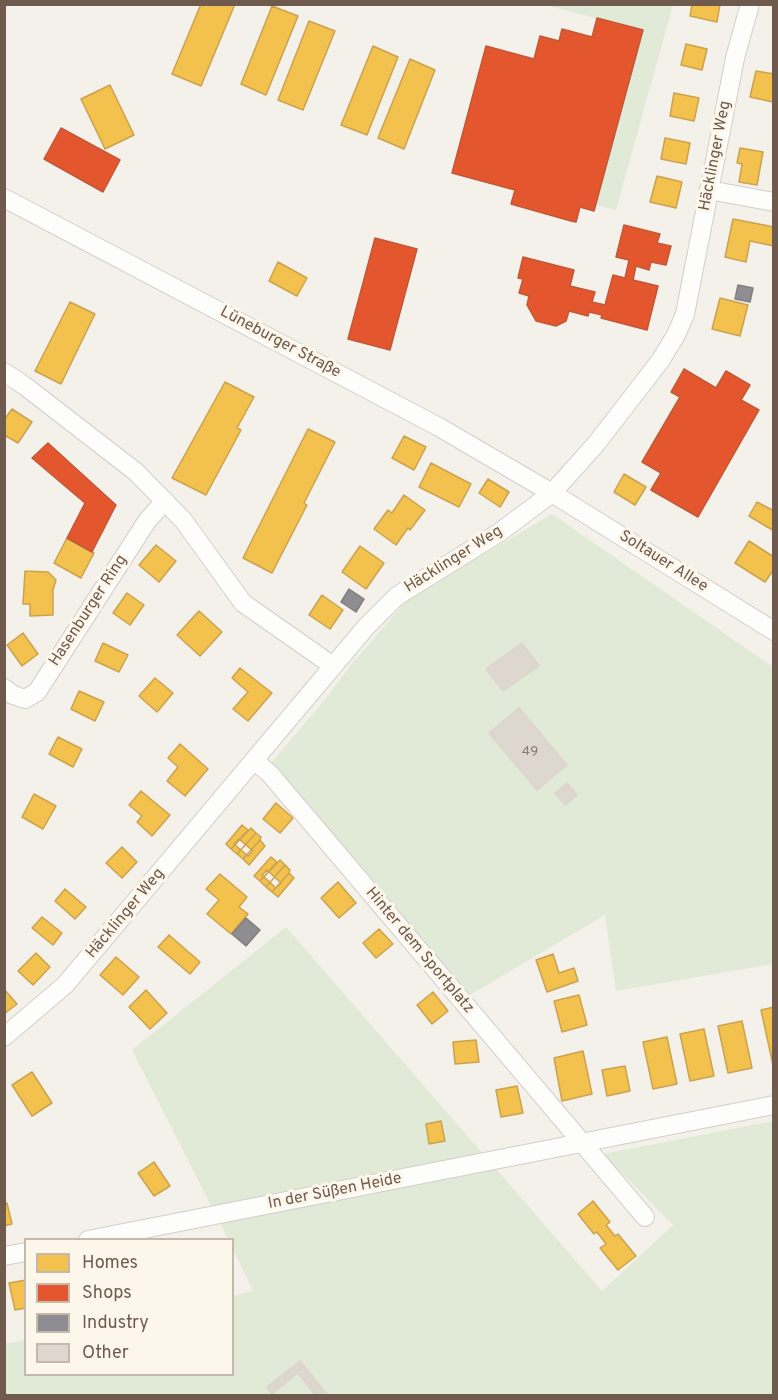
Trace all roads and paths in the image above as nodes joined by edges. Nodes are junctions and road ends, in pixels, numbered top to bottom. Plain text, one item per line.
1 (750, 4) edge
2 (710, 190) junction
3 (4, 198) edge
4 (774, 202) edge
5 (4, 372) edge
6 (552, 493) junction
7 (165, 501) junction
8 (774, 632) edge
9 (333, 666) junction
10 (4, 688) edge
11 (255, 761) junction
12 (4, 1037) edge
13 (774, 1105) edge
14 (582, 1143) junction
15 (645, 1217) dead end
16 (93, 1238) edge
17 (24, 1252) edge
18 (4, 1256) edge

1 - 2 street, Häcklinger Weg
2 - 4 street
2 - 6 street, Häcklinger Weg
3 - 6 street, Lüneburger Straße
5 - 7 street
6 - 8 street, Soltauer Allee
6 - 9 street, Häcklinger Weg
7 - 9 street
7 - 10 street, Hasenburger Ring
9 - 11 street, Häcklinger Weg
11 - 12 street, Häcklinger Weg
11 - 14 street, Hinter dem Sportplatz
13 - 14 street, In der Süßen Heide
14 - 15 street
14 - 16 street, In der Süßen Heide
17 - 18 street

